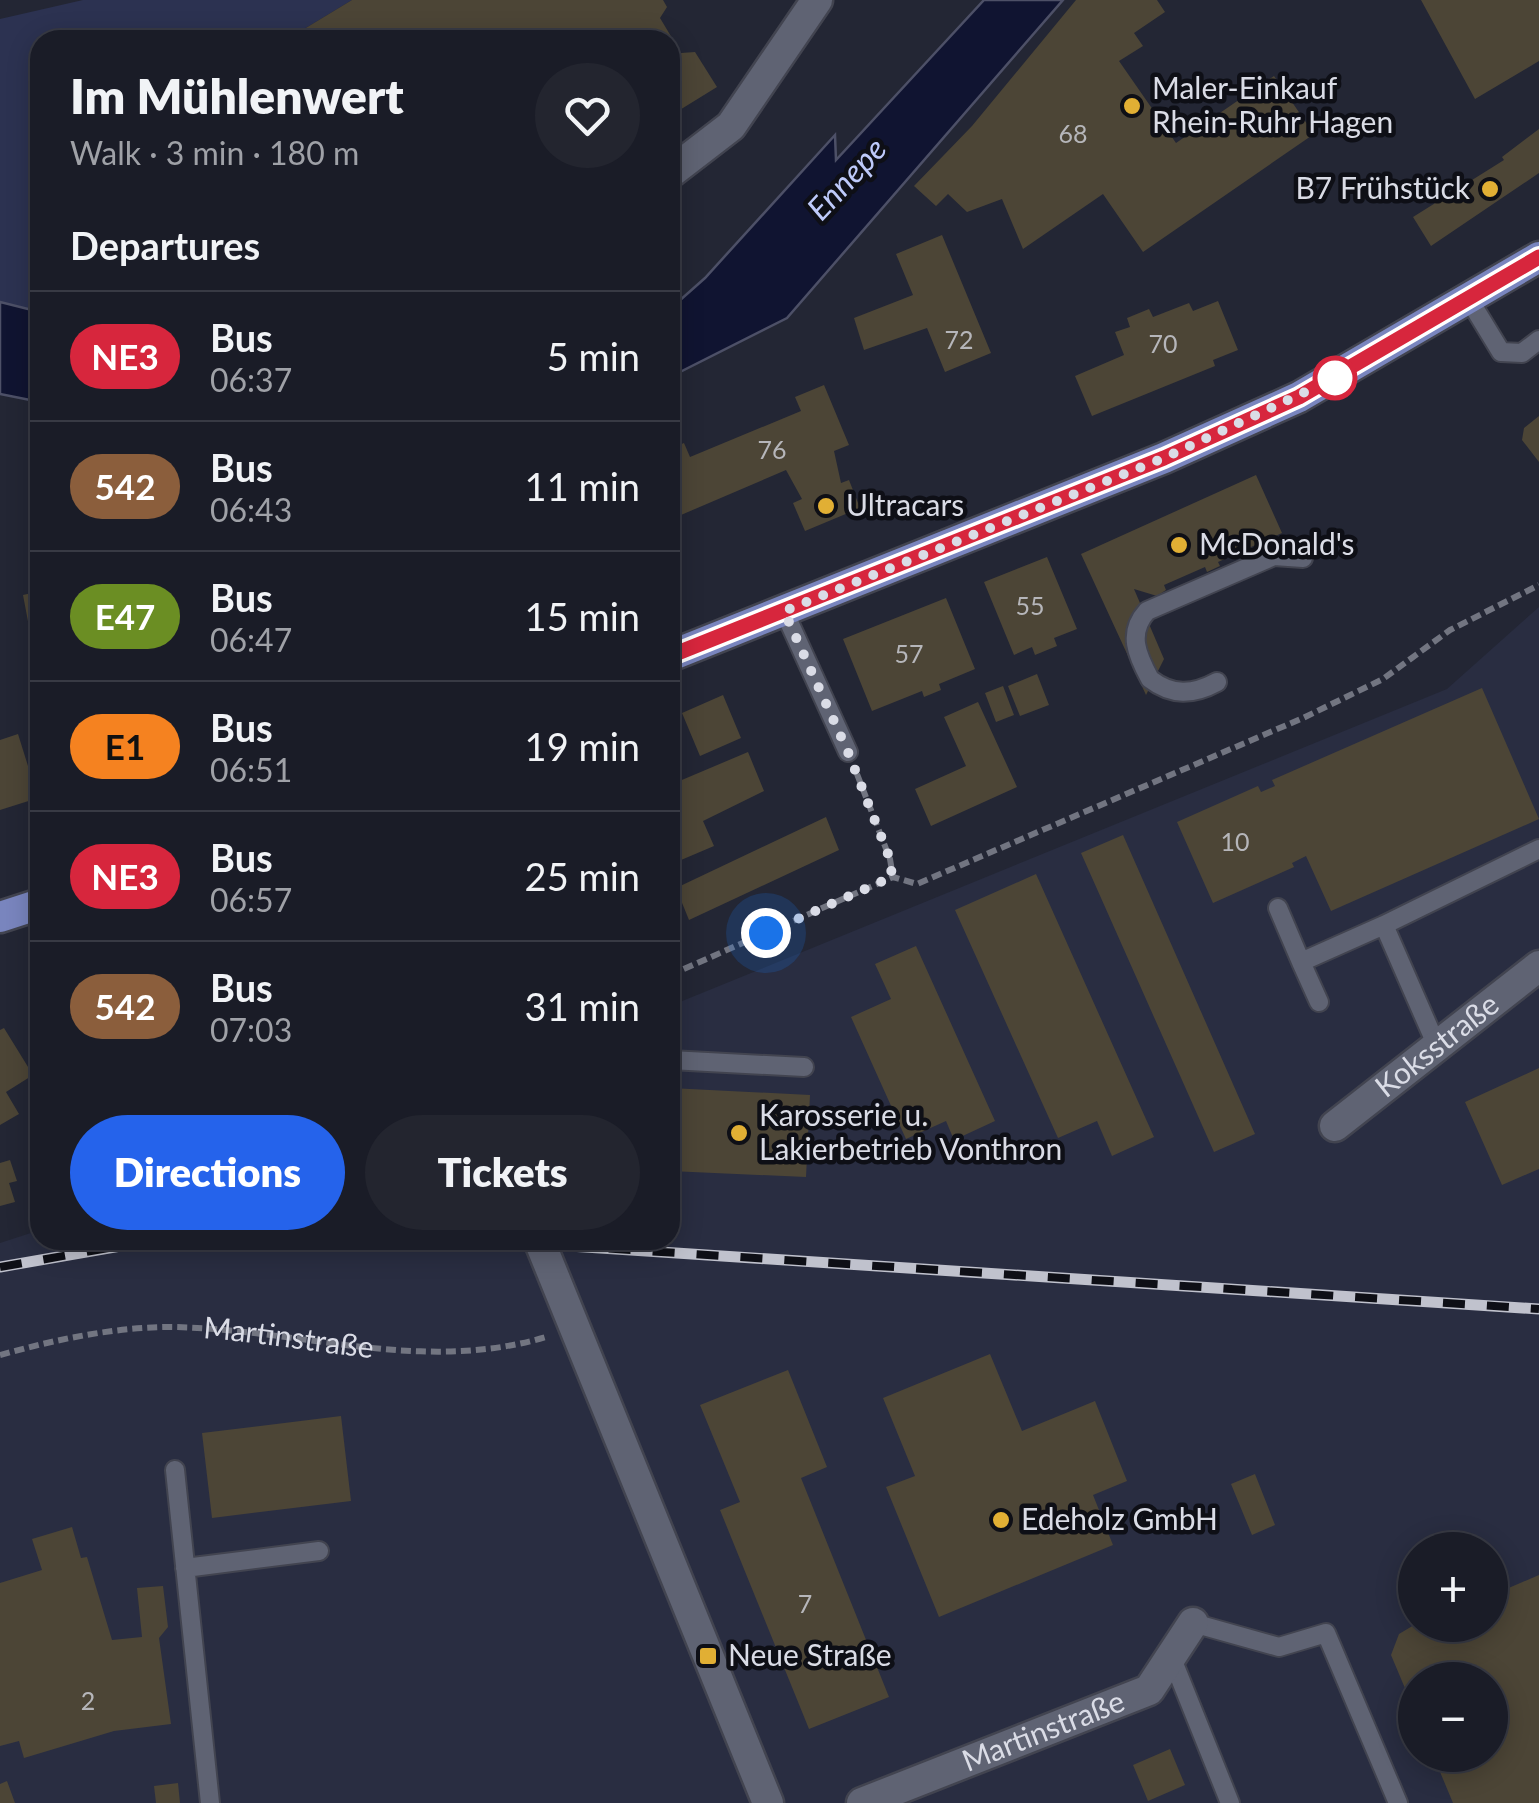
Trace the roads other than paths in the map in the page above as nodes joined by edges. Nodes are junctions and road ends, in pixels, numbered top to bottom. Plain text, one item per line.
1 (817, 0) edge
2 (680, 165) edge
3 (1539, 257) edge
4 (1470, 301) junction
5 (1539, 340) edge
6 (1530, 354) edge
7 (1304, 558) dead end
8 (784, 611) junction
9 (680, 652) edge
10 (1216, 682) dead end
11 (848, 752) road end
12 (1539, 849) edge
13 (30, 907) edge
14 (1278, 908) dead end
15 (0, 917) edge
16 (1384, 925) junction
17 (1302, 962) junction
18 (1539, 966) edge
19 (1319, 1002) dead end
20 (1436, 1044) junction
21 (680, 1061) edge
22 (804, 1067) dead end
23 (1335, 1126) dead end
24 (543, 1250) edge
25 (175, 1470) dead end
26 (320, 1551) dead end
27 (185, 1568) junction
28 (1192, 1623) joint
29 (1171, 1656) junction
30 (210, 1803) edge
31 (768, 1803) edge
32 (862, 1803) edge
33 (1230, 1803) edge
34 (1398, 1803) edge

1 - 2 street
3 - 4 main road
4 - 6 lane
4 - 8 main road
5 - 6 lane
7 - 10 lane
8 - 9 main road
8 - 11 lane
12 - 16 lane
13 - 15 main road
14 - 17 lane
16 - 17 lane
16 - 20 lane
17 - 19 lane
18 - 20 street, Koksstraße
20 - 23 street, Koksstraße
21 - 22 lane
24 - 31 street
25 - 27 lane
26 - 27 lane
27 - 30 lane
28 - 29 street, Martinstraße
28 - 34 lane
29 - 32 street, Martinstraße
29 - 33 lane

